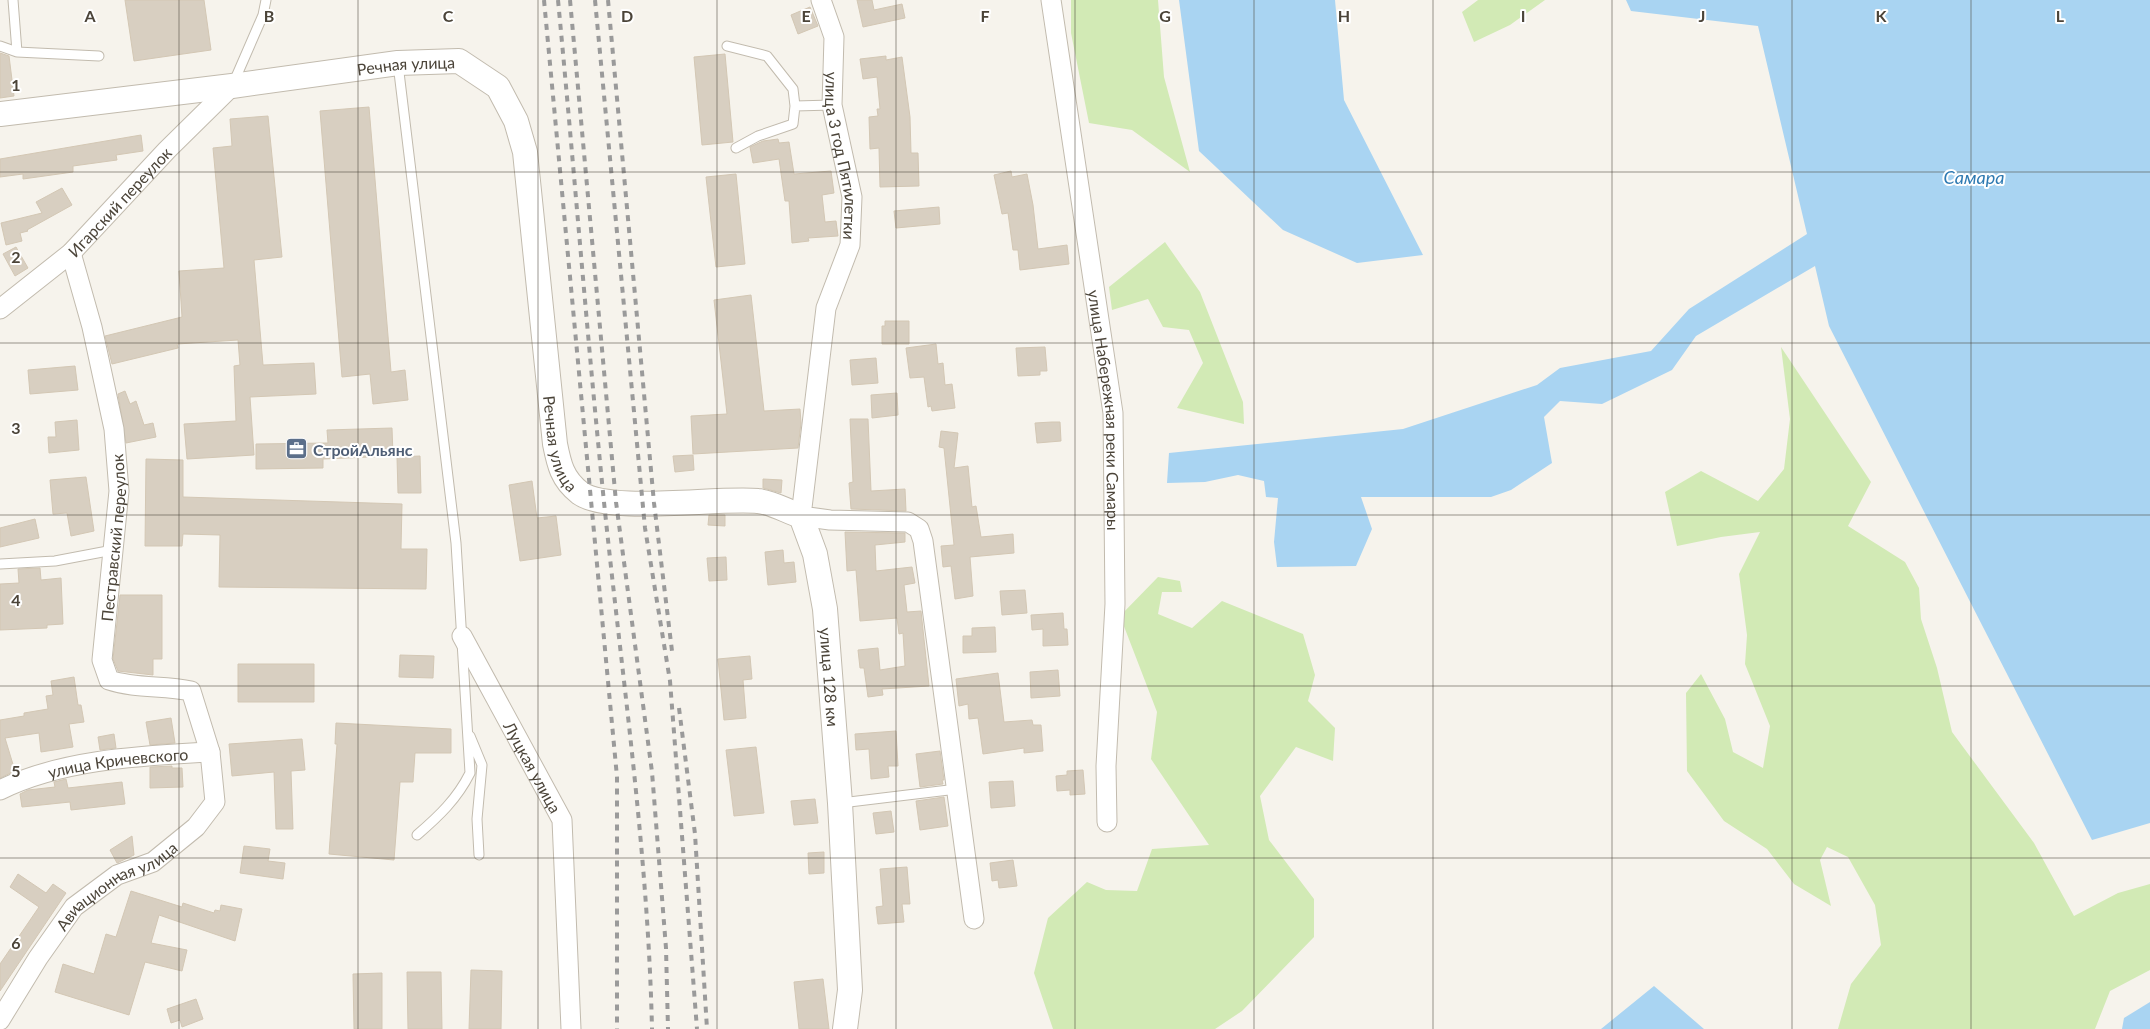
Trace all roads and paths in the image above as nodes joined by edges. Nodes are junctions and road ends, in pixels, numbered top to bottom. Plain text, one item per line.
1 (13, 0) edge
2 (266, 0) edge
3 (821, 0) edge
4 (1051, 0) edge
5 (0, 46) edge
6 (727, 46) dead end
7 (17, 52) junction
8 (99, 56) dead end
9 (398, 64) junction
10 (232, 86) junction
11 (832, 105) junction
12 (795, 106) junction
13 (0, 114) edge
14 (736, 148) dead end
15 (71, 253) junction
16 (0, 309) edge
17 (801, 516) junction
18 (113, 550) junction
19 (0, 564) edge
20 (462, 636) junction
21 (467, 729) junction
22 (210, 752) junction
23 (958, 789) junction
24 (0, 790) edge
25 (840, 803) junction
26 (1107, 822) dead end
27 (418, 835) dead end
28 (479, 855) dead end
29 (974, 919) dead end
30 (0, 1020) edge
31 (571, 1029) edge
32 (845, 1029) edge

1 - 7 lane
2 - 10 lane
3 - 11 street, улица 3 год Пятилетки
4 - 26 street, улица Набережная реки Самары
5 - 7 lane
6 - 12 lane
7 - 8 lane
9 - 10 street, Речная улица
9 - 17 street, Речная улица
9 - 20 lane
10 - 13 street, Речная улица
10 - 15 street, Игарский переулок
11 - 12 lane
11 - 17 street, улица 3 год Пятилетки
12 - 14 lane
15 - 16 street, Игарский переулок
15 - 18 street, Пестравский переулок
17 - 23 street
17 - 25 street, улица 128 км
18 - 19 lane
18 - 22 street, Пестравский переулок
20 - 21 lane
20 - 31 street, Луцкая улица
21 - 27 lane
21 - 28 lane
22 - 24 street, улица Кричевского
22 - 30 street, Авиационная улица
23 - 25 lane
23 - 29 street
25 - 32 street, улица 128 км

